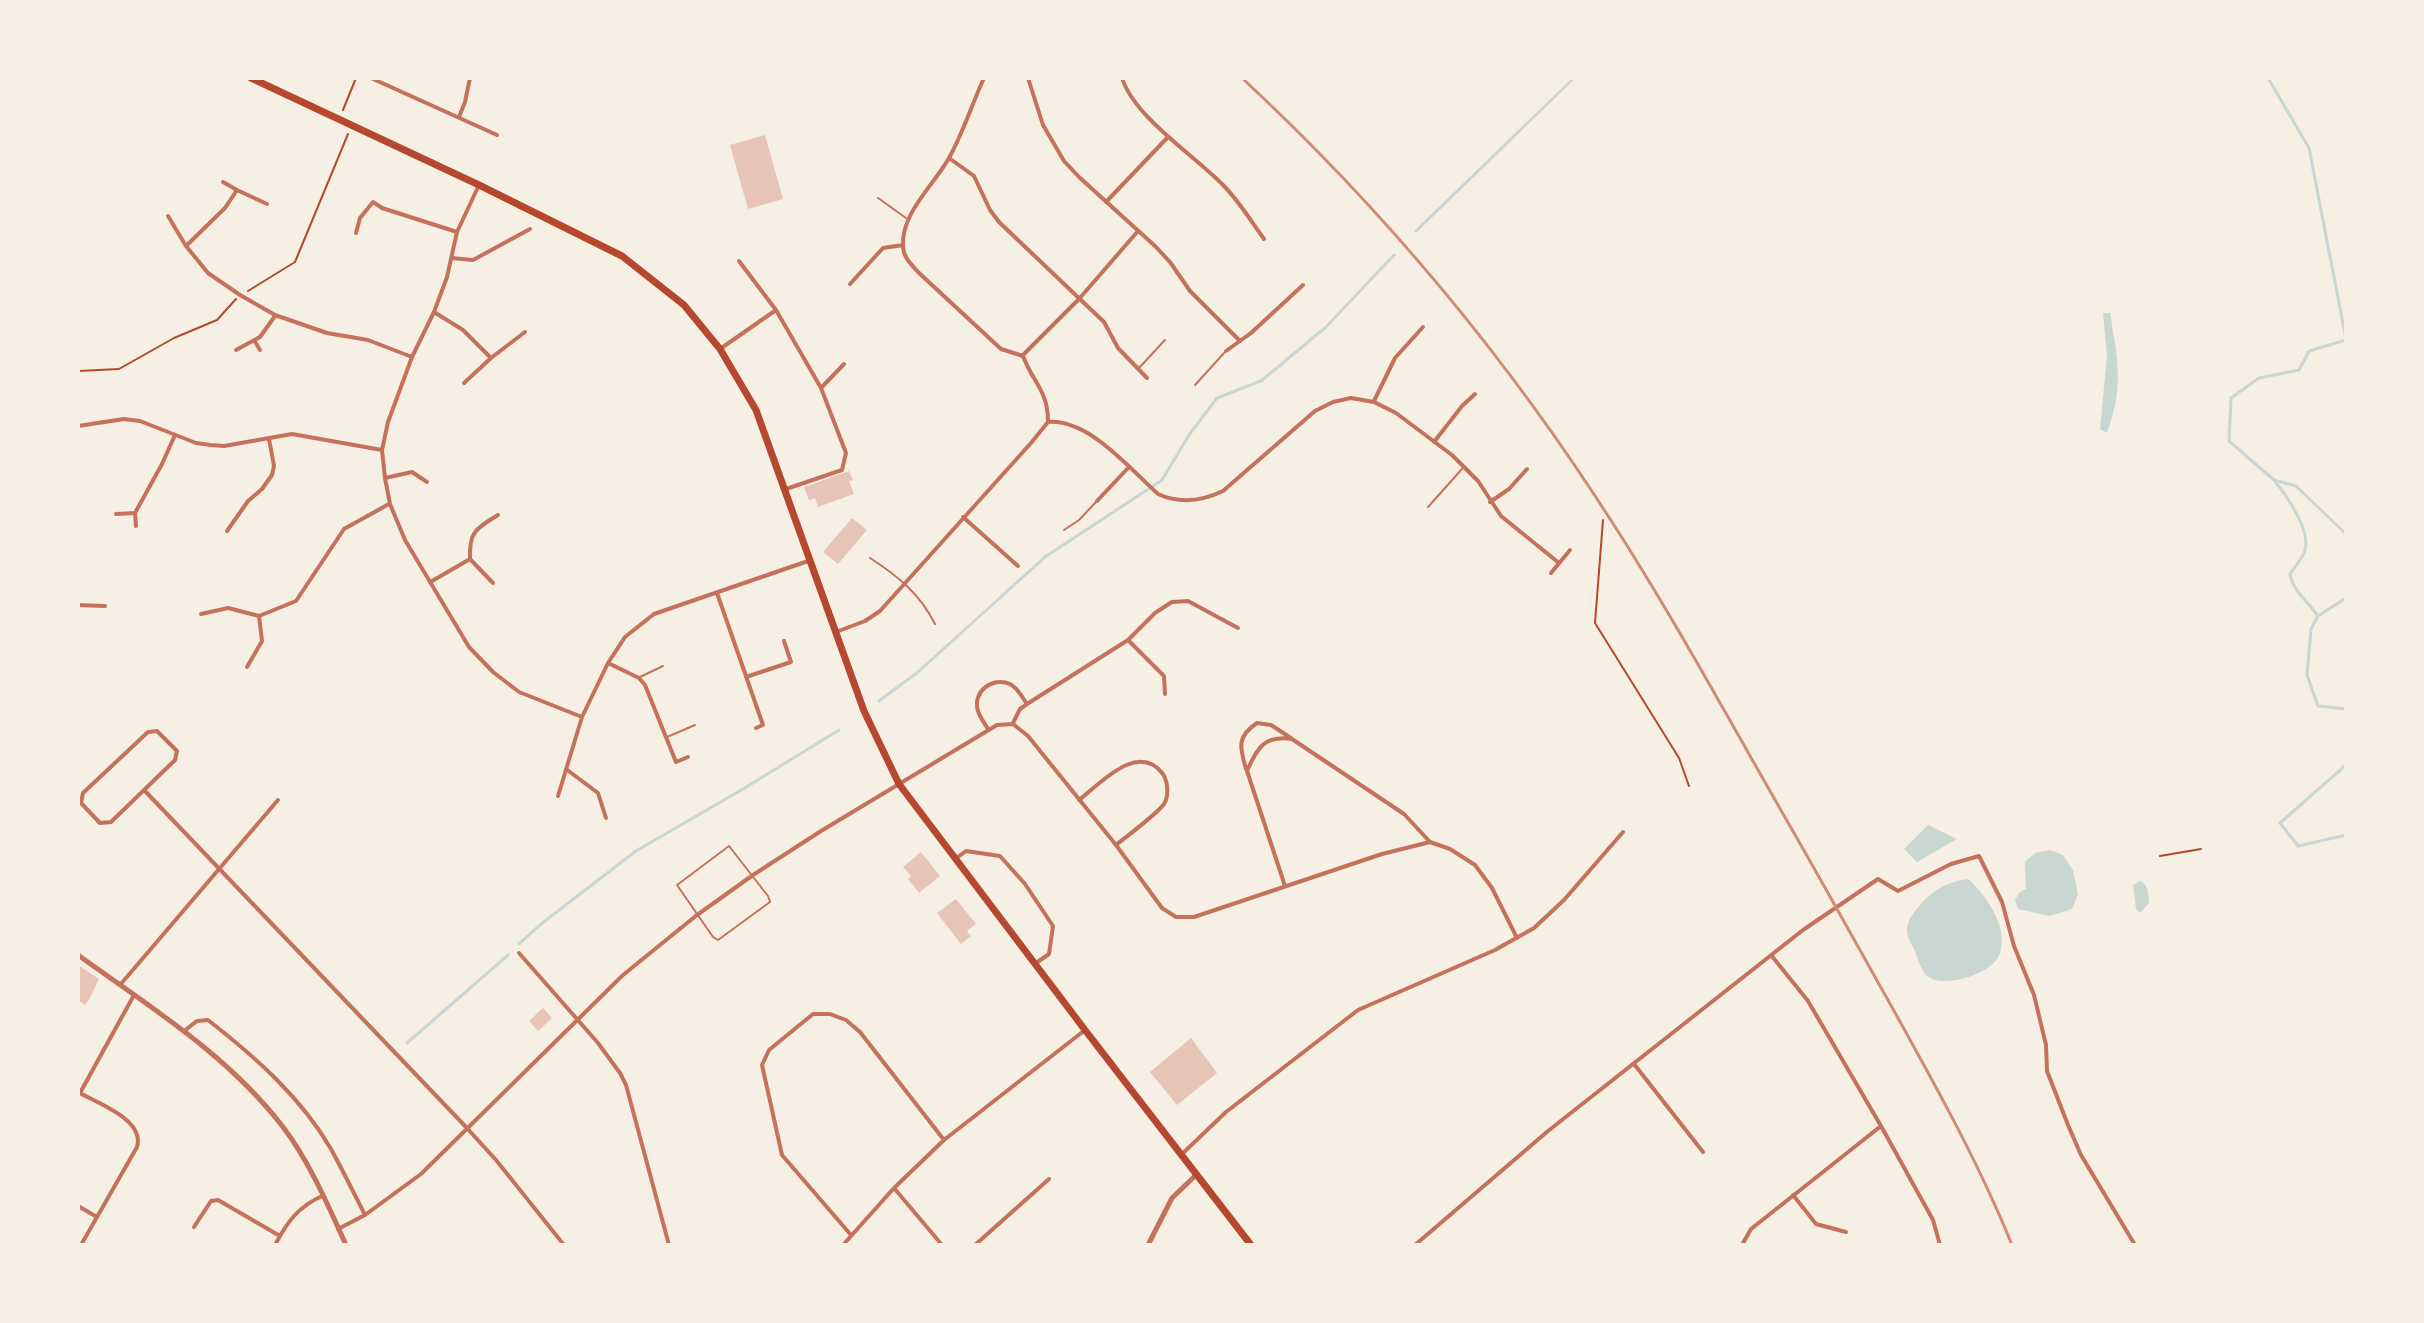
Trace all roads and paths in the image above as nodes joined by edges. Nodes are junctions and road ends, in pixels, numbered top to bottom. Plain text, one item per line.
1 (251, 78) edge
2 (356, 78) edge
3 (371, 78) edge
4 (470, 78) edge
5 (984, 78) edge
6 (1028, 78) edge
7 (1122, 78) edge
8 (459, 117) junction
9 (340, 119) junction
10 (351, 125) junction
11 (497, 135) dead end
12 (1168, 137) junction
13 (949, 158) junction
14 (223, 182) dead end
15 (479, 185) junction
16 (237, 190) junction
17 (878, 198) dead end
18 (1106, 202) junction
19 (267, 204) dead end
20 (168, 216) dead end
21 (909, 219) junction
22 (530, 229) dead end
23 (1138, 231) junction
24 (457, 232) junction
25 (356, 233) dead end
26 (1264, 239) dead end
27 (903, 245) junction
28 (186, 246) junction
29 (451, 258) junction
30 (739, 261) dead end
31 (866, 266) junction
32 (874, 273) dead end
33 (850, 284) dead end
34 (1303, 285) dead end
35 (240, 295) junction
36 (1079, 299) junction
37 (776, 310) junction
38 (434, 312) junction
39 (275, 315) junction
40 (1423, 327) dead end
41 (525, 332) dead end
42 (254, 340) junction
43 (1165, 340) dead end
44 (1240, 341) junction
45 (720, 349) junction
46 (236, 350) dead end
47 (260, 350) dead end
48 (1226, 351) joint
49 (1023, 356) junction
50 (412, 357) junction
51 (491, 358) junction
52 (844, 364) dead end
53 (1138, 370) junction
54 (78, 371) edge
55 (1147, 378) dead end
56 (464, 383) dead end
57 (1195, 385) dead end
58 (821, 388) junction
59 (1475, 394) dead end
60 (1374, 402) junction
61 (1048, 422) junction
62 (78, 426) edge
63 (175, 435) junction
64 (269, 439) junction
65 (1434, 442) junction
66 (382, 450) junction
67 (1465, 466) junction
68 (1128, 468) junction
69 (1527, 469) dead end
70 (385, 478) junction
71 (427, 482) dead end
72 (786, 490) junction
73 (1097, 501) joint
74 (1490, 503) junction
75 (390, 504) junction
76 (1428, 507) dead end
77 (135, 513) junction
78 (116, 514) dead end
79 (498, 515) dead end
80 (963, 517) junction
81 (1603, 520) dead end
82 (136, 526) dead end
83 (1064, 530) dead end
84 (227, 531) dead end
85 (1570, 550) dead end
86 (870, 558) dead end
87 (470, 559) junction
88 (811, 560) junction
89 (1559, 563) junction
90 (1018, 566) dead end
91 (1551, 573) dead end
92 (431, 581) junction
93 (904, 582) junction
94 (493, 583) dead end
95 (717, 593) junction
96 (78, 605) edge
97 (105, 606) dead end
98 (201, 614) dead end
99 (259, 616) junction
100 (935, 624) dead end
101 (1238, 628) dead end
102 (836, 632) junction
103 (1128, 640) junction
104 (784, 641) dead end
105 (608, 663) junction
106 (663, 666) dead end
107 (247, 667) dead end
108 (746, 677) junction
109 (639, 678) junction
110 (1165, 694) dead end
111 (1027, 704) junction
112 (582, 717) junction
113 (1013, 724) junction
114 (695, 725) dead end
115 (756, 728) dead end
116 (988, 729) junction
117 (666, 737) junction
118 (1292, 739) junction
119 (688, 757) dead end
120 (566, 769) junction
121 (1247, 771) junction
122 (899, 784) junction
123 (1689, 786) dead end
124 (144, 790) junction
125 (558, 796) dead end
126 (278, 800) dead end
127 (1079, 800) junction
128 (606, 818) dead end
129 (1623, 832) dead end
130 (1430, 842) junction
131 (1116, 845) junction
132 (2201, 849) dead end
133 (2160, 856) dead end
134 (955, 859) junction
135 (219, 868) junction
136 (753, 875) junction
137 (1285, 886) junction
138 (697, 915) junction
139 (1517, 938) junction
140 (519, 953) dead end
141 (78, 955) edge
142 (1771, 955) junction
143 (1036, 963) junction
144 (120, 985) junction
145 (134, 995) junction
146 (576, 1019) junction
147 (1085, 1030) junction
148 (184, 1031) junction
149 (1634, 1064) junction
150 (79, 1092) edge
151 (1881, 1126) junction
152 (466, 1127) junction
153 (944, 1140) junction
154 (1703, 1152) dead end
155 (1181, 1155) junction
156 (1196, 1175) junction
157 (1049, 1179) dead end
158 (894, 1188) junction
159 (1793, 1195) junction
160 (322, 1196) junction
161 (78, 1206) edge
162 (365, 1215) junction
163 (97, 1217) junction
164 (194, 1227) dead end
165 (338, 1229) junction
166 (1846, 1232) dead end
167 (851, 1235) junction
168 (280, 1236) junction
169 (81, 1245) edge
170 (275, 1245) edge
171 (346, 1245) edge
172 (564, 1245) edge
173 (669, 1245) edge
174 (843, 1245) edge
175 (942, 1245) edge
176 (975, 1245) edge
177 (1148, 1245) edge
178 (1251, 1245) edge
179 (1415, 1245) edge
180 (1742, 1245) edge
181 (1940, 1245) edge
182 (2135, 1245) edge

1 - 9 highway
2 - 9 path
3 - 8 street
4 - 8 street
5 - 13 street
6 - 18 street
7 - 12 street
8 - 11 street
9 - 10 highway
10 - 15 highway
10 - 35 path
12 - 18 street
12 - 26 street
13 - 21 street
13 - 36 street
14 - 16 street
15 - 24 street
15 - 45 highway
16 - 19 street
16 - 28 street
17 - 21 lane
18 - 23 street
20 - 28 street
21 - 27 street
22 - 29 street
23 - 36 street
23 - 44 street
24 - 25 street
24 - 29 street
27 - 31 street
27 - 49 street
28 - 35 street
29 - 38 street
30 - 37 street
31 - 32 street
31 - 33 street
34 - 44 street
35 - 39 street
35 - 54 path
36 - 49 street
36 - 53 street
37 - 45 street
37 - 58 street
38 - 50 street
38 - 51 street
39 - 42 street
39 - 50 street
40 - 60 street
41 - 51 street
42 - 46 street
42 - 47 street
43 - 53 lane
44 - 48 street
45 - 72 highway
48 - 57 lane
49 - 61 street
50 - 66 street
51 - 56 street
52 - 58 street
53 - 55 street
58 - 72 street
59 - 65 street
60 - 65 street
60 - 68 street
61 - 68 street
61 - 80 street
62 - 63 street
63 - 64 street
63 - 77 street
64 - 66 street
64 - 84 street
65 - 67 street
66 - 70 street
67 - 74 street
67 - 76 lane
68 - 73 street
69 - 74 street
70 - 71 street
70 - 75 street
72 - 88 highway
73 - 83 lane
74 - 89 street
75 - 92 street
75 - 99 street
77 - 78 street
77 - 82 street
79 - 87 street
80 - 90 street
80 - 93 street
81 - 123 path
85 - 89 street
86 - 93 lane
87 - 92 street
87 - 94 street
88 - 95 street
88 - 102 highway
89 - 91 street
92 - 112 street
93 - 100 lane
93 - 102 street
95 - 105 street
95 - 108 street
96 - 97 street
98 - 99 street
99 - 107 street
101 - 103 street
102 - 122 highway
103 - 110 street
103 - 111 street
104 - 108 street
105 - 109 street
105 - 112 street
106 - 109 lane
108 - 115 street
109 - 117 street
111 - 113 street
111 - 116 street
112 - 120 street
113 - 116 street
113 - 127 street
114 - 117 lane
116 - 122 street
117 - 119 street
118 - 121 street
118 - 121 street
118 - 130 street
120 - 125 street
120 - 128 street
121 - 137 street
122 - 134 highway
122 - 136 street
124 - 124 street
124 - 135 street
126 - 135 street
127 - 131 street
127 - 131 street
129 - 139 street
130 - 137 street
130 - 139 street
131 - 137 street
132 - 133 path
134 - 143 highway
134 - 143 street
135 - 144 street
135 - 152 street
136 - 138 street
136 - 138 lane
136 - 138 lane
138 - 146 street
139 - 155 street
140 - 146 street
141 - 144 street
142 - 149 street
142 - 151 street
142 - 182 street
143 - 147 highway
144 - 145 street
145 - 148 street
145 - 150 street
146 - 152 street
146 - 173 street
147 - 153 street
147 - 155 highway
148 - 160 street
148 - 162 street
149 - 154 street
149 - 179 street
150 - 163 street
151 - 159 street
151 - 181 street
152 - 162 street
152 - 172 street
153 - 158 street
153 - 167 street
155 - 156 highway
156 - 177 street
156 - 178 highway
157 - 176 street
158 - 167 street
158 - 175 street
159 - 166 street
159 - 180 street
160 - 165 street
160 - 168 street
161 - 163 street
162 - 165 street
163 - 169 street
164 - 168 street
165 - 171 street
167 - 174 street
168 - 170 street

